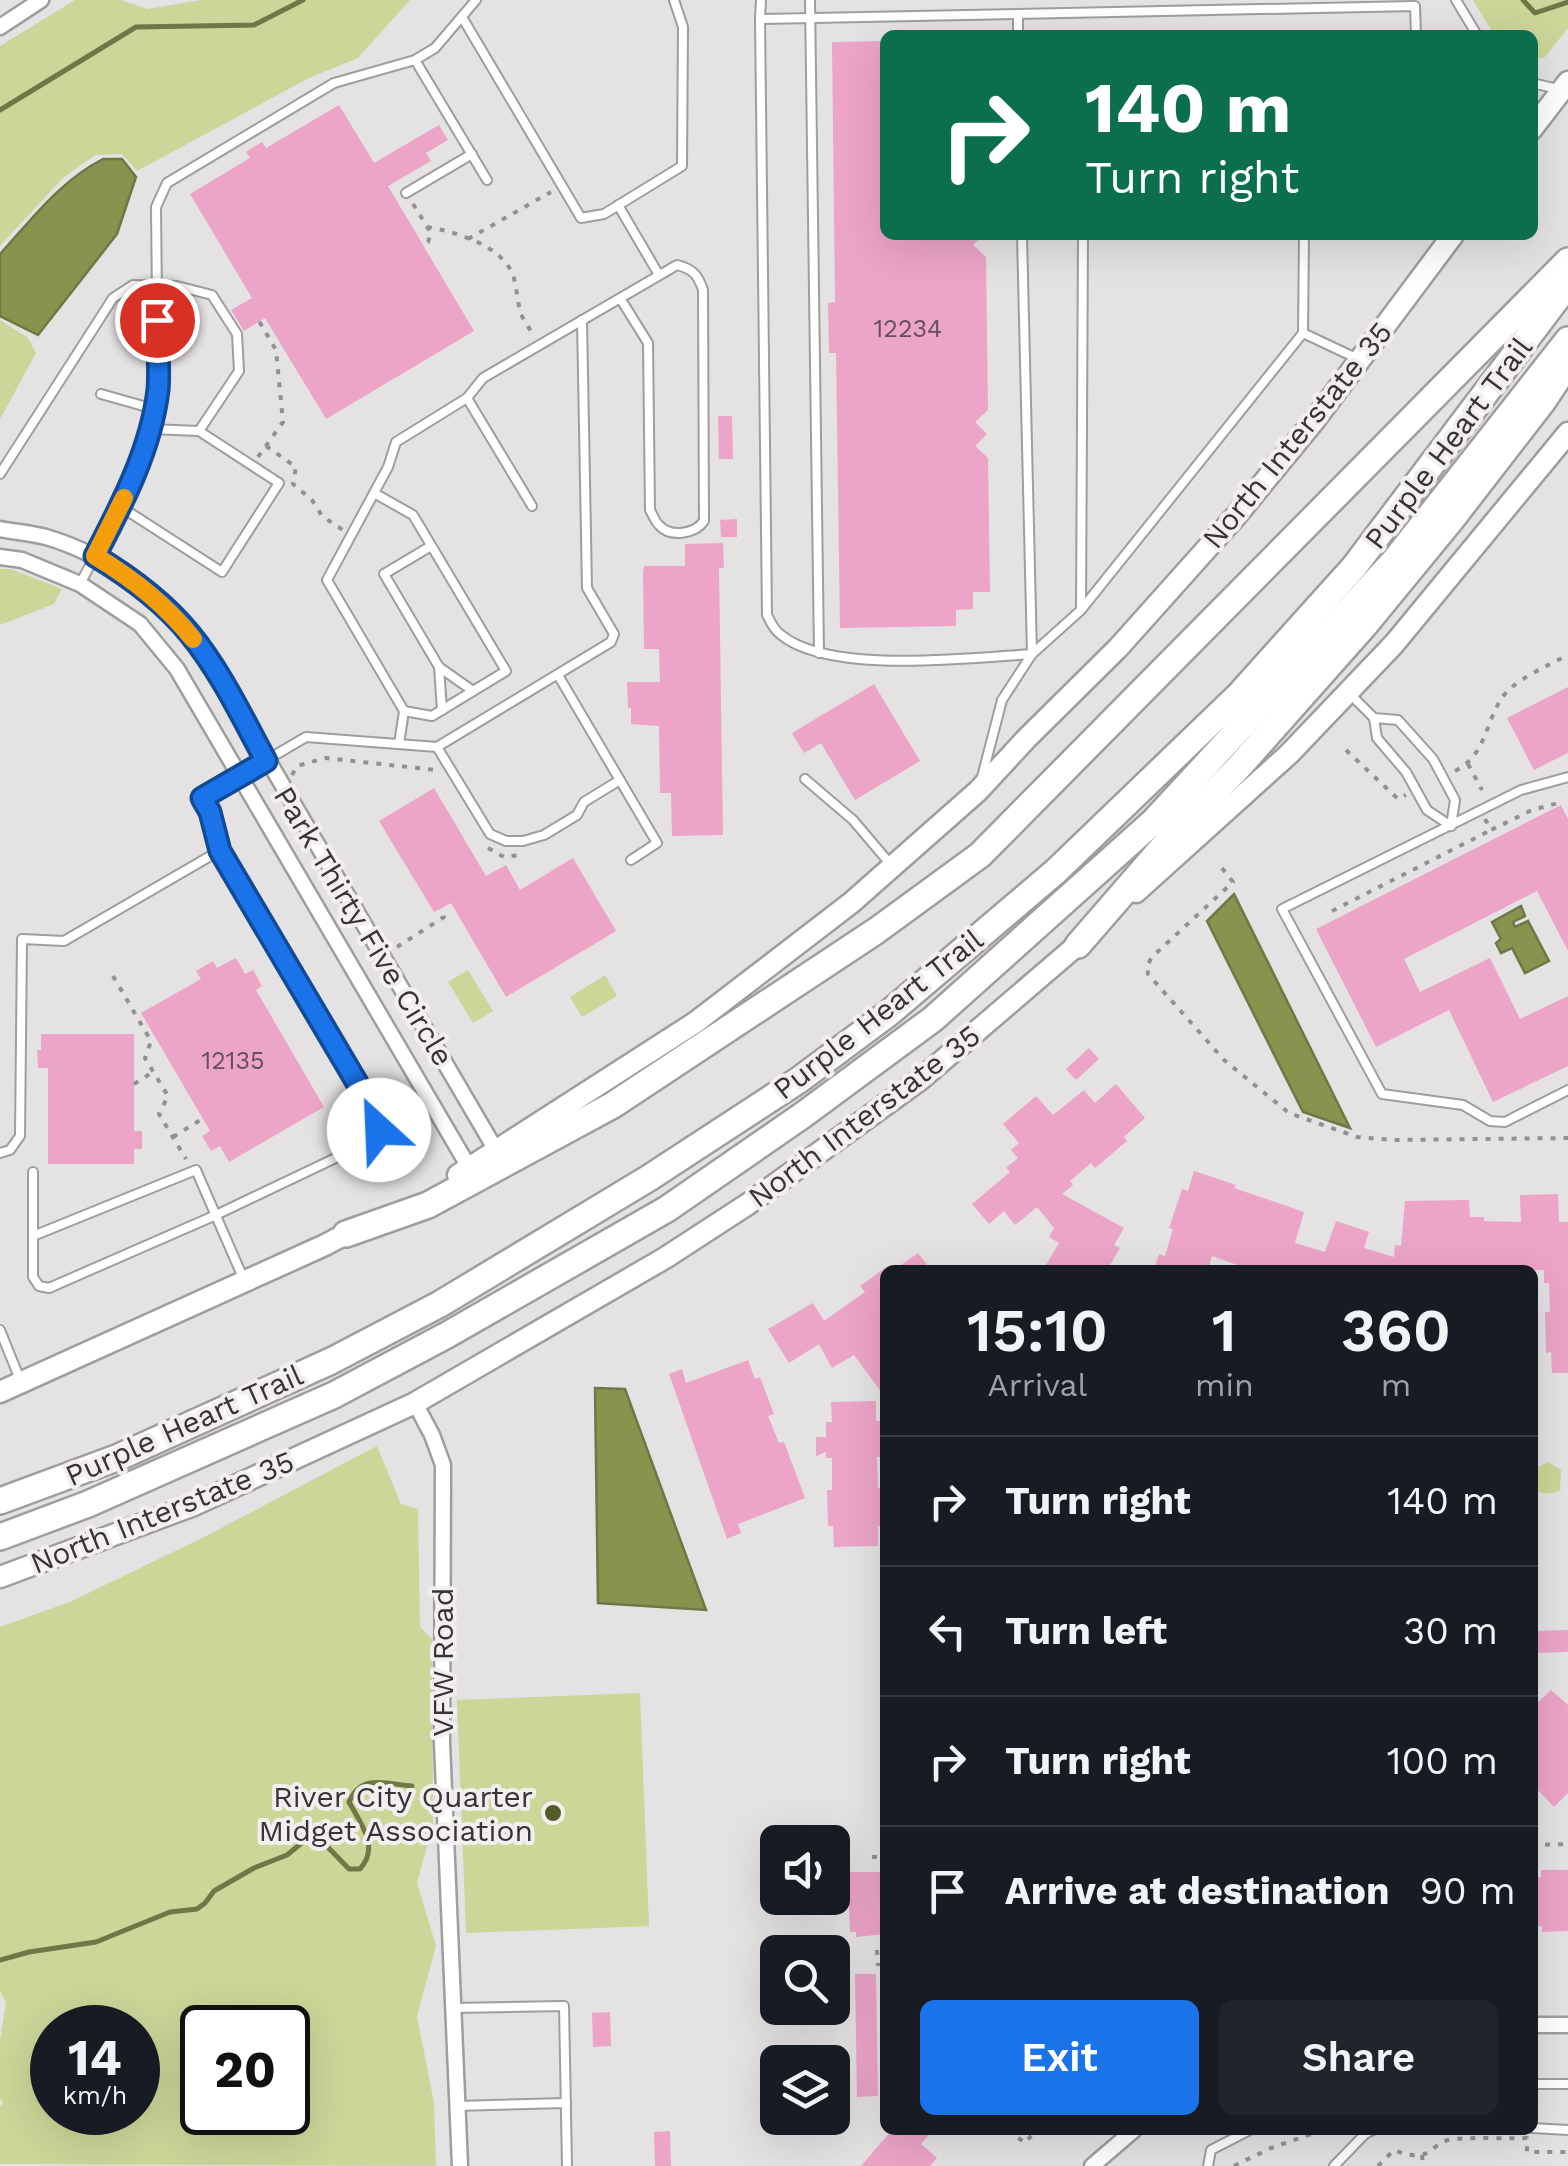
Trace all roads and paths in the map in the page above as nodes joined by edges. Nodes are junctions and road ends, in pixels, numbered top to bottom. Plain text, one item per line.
1 (41, 0) edge
2 (476, 0) edge
3 (674, 0) edge
4 (761, 0) edge
5 (810, 0) edge
6 (1456, 0) edge
7 (1374, 4) edge
8 (1018, 15) junction
9 (462, 17) junction
10 (760, 20) junction
11 (810, 20) junction
12 (0, 27) edge
13 (1018, 30) edge
14 (1416, 30) edge
15 (1474, 30) edge
16 (415, 60) junction
17 (1538, 84) edge
18 (1565, 86) edge
19 (1538, 121) edge
20 (472, 154) junction
21 (487, 180) dead end
22 (562, 186) junction
23 (406, 193) joint
24 (618, 206) junction
25 (427, 226) junction
26 (468, 239) junction
27 (1022, 240) edge
28 (1083, 240) edge
29 (1304, 240) edge
30 (1449, 240) edge
31 (422, 245) dead end
32 (1568, 262) edge
33 (659, 275) junction
34 (1568, 284) edge
35 (157, 285) junction
36 (620, 298) junction
37 (582, 320) junction
38 (259, 321) dead end
39 (1303, 333) junction
40 (1568, 340) edge
41 (539, 346) junction
42 (1360, 360) junction
43 (1568, 364) edge
44 (101, 394) dead end
45 (467, 398) junction
46 (154, 410) junction
47 (150, 429) junction
48 (200, 432) junction
49 (1568, 433) edge
50 (266, 446) junction
51 (252, 465) junction
52 (0, 474) edge
53 (374, 493) junction
54 (120, 506) junction
55 (532, 506) dead end
56 (0, 530) edge
57 (352, 535) junction
58 (431, 546) junction
59 (95, 556) junction
60 (0, 557) edge
61 (80, 584) junction
62 (1081, 610) junction
63 (819, 653) junction
64 (1032, 654) junction
65 (1568, 655) edge
66 (439, 666) junction
67 (558, 675) junction
68 (473, 691) junction
69 (1348, 692) junction
70 (442, 710) junction
71 (404, 711) junction
72 (1374, 718) junction
73 (399, 744) junction
74 (437, 747) junction
75 (1346, 750) dead end
76 (266, 761) junction
77 (1468, 763) junction
78 (292, 775) dead end
79 (443, 775) dead end
80 (238, 777) junction
81 (1443, 777) junction
82 (805, 779) dead end
83 (620, 780) junction
84 (1567, 780) edge
85 (978, 790) junction
86 (1416, 790) junction
87 (1482, 790) dead end
88 (1562, 802) dead end
89 (1485, 819) dead end
90 (1451, 826) junction
91 (1491, 830) junction
92 (482, 840) dead end
93 (529, 850) dead end
94 (220, 851) junction
95 (631, 860) dead end
96 (892, 866) junction
97 (1222, 868) dead end
98 (439, 909) dead end
99 (1332, 911) dead end
100 (1078, 945) junction
101 (397, 947) dead end
102 (113, 976) dead end
103 (153, 1072) junction
104 (134, 1084) dead end
105 (1568, 1090) edge
106 (202, 1118) dead end
107 (172, 1137) junction
108 (1568, 1138) edge
109 (497, 1152) junction
110 (0, 1154) edge
111 (470, 1169) junction
112 (34, 1172) dead end
113 (193, 1172) junction
114 (216, 1215) junction
115 (346, 1234) junction
116 (33, 1236) junction
117 (245, 1282) junction
118 (0, 1330) edge
119 (21, 1382) junction
120 (0, 1392) edge
121 (415, 1403) junction
122 (0, 1501) edge
123 (0, 1537) edge
124 (0, 1577) edge
125 (1568, 1844) edge
126 (1538, 1845) edge
127 (880, 1856) edge
128 (872, 1857) dead end
129 (876, 1950) dead end
130 (878, 1966) dead end
131 (453, 2008) junction
132 (1538, 2025) edge
133 (1568, 2025) edge
134 (1538, 2084) edge
135 (1568, 2084) edge
136 (566, 2103) junction
137 (457, 2106) junction
138 (1538, 2128) edge
139 (1568, 2130) edge
140 (1014, 2135) edge
141 (1032, 2135) edge
142 (1128, 2135) edge
143 (1240, 2135) edge
144 (1309, 2135) edge
145 (1365, 2135) edge
146 (1568, 2152) edge
147 (1422, 2155) junction
148 (460, 2166) edge
149 (568, 2166) edge
150 (1092, 2166) edge
151 (1208, 2166) edge
152 (1234, 2166) edge
153 (1334, 2166) edge
154 (1378, 2166) edge
155 (1423, 2166) edge

1 - 12 street
2 - 9 lane
3 - 24 lane
4 - 10 lane
5 - 11 lane
6 - 15 lane
7 - 8 lane
7 - 14 lane
8 - 11 lane
8 - 13 lane
9 - 16 lane
9 - 22 lane
10 - 11 lane
10 - 63 lane
11 - 63 lane
16 - 20 lane
16 - 35 lane
17 - 18 lane
18 - 19 main road
20 - 21 lane
20 - 23 lane
22 - 24 lane
22 - 26 path
23 - 25 path
24 - 33 lane
25 - 26 path
25 - 31 path
26 - 41 path
27 - 64 lane
28 - 62 lane
29 - 39 lane
30 - 42 main road, North Interstate 35
32 - 115 highway
33 - 36 lane
33 - 36 lane
34 - 122 highway, Purple Heart Trail
35 - 46 lane
35 - 48 lane
35 - 52 lane
36 - 37 lane
37 - 41 lane
37 - 67 lane
38 - 50 path
39 - 42 lane
39 - 62 lane
40 - 123 highway, Purple Heart Trail
41 - 45 lane
42 - 85 main road, North Interstate 35
43 - 100 highway
44 - 46 lane
45 - 53 lane
45 - 55 lane
46 - 47 lane
47 - 48 lane
47 - 54 lane
48 - 51 lane
49 - 69 main road, North Interstate 35
50 - 51 path
50 - 57 path
51 - 54 lane
53 - 57 lane
53 - 58 lane
54 - 59 lane
56 - 59 street, Park Thirty Five Circle
57 - 71 lane
58 - 66 lane
58 - 68 lane
59 - 61 lane
59 - 76 street, Park Thirty Five Circle
60 - 61 street, Park Thirty Five Circle
61 - 80 street, Park Thirty Five Circle
62 - 64 lane
63 - 64 lane
64 - 85 lane
65 - 77 path
66 - 68 lane
66 - 70 lane
67 - 74 lane
67 - 83 lane
68 - 70 lane
69 - 72 lane
69 - 100 main road, North Interstate 35
70 - 71 lane
71 - 73 lane
72 - 81 lane
72 - 86 lane
73 - 74 lane
73 - 76 lane
74 - 83 lane
75 - 86 path
76 - 80 lane
76 - 109 street, Park Thirty Five Circle
77 - 81 path
77 - 87 path
78 - 79 path
80 - 94 lane
80 - 111 street, Park Thirty Five Circle
81 - 90 lane
82 - 96 lane
83 - 95 lane
84 - 90 lane
85 - 96 main road, North Interstate 35
86 - 90 lane
88 - 91 path
89 - 91 path
90 - 105 lane
91 - 99 path
92 - 93 path
94 - 110 lane
94 - 114 lane
96 - 109 main road, North Interstate 35
97 - 108 path
98 - 101 path
100 - 121 main road, North Interstate 35
102 - 103 path
103 - 104 path
103 - 107 path
106 - 107 path
107 - 113 path
109 - 111 main road, North Interstate 35
111 - 115 main road, North Interstate 35
112 - 116 lane
113 - 114 lane
113 - 116 lane
114 - 116 lane
114 - 117 lane
115 - 117 main road, North Interstate 35
117 - 119 main road, North Interstate 35
118 - 119 lane
119 - 120 main road, North Interstate 35
121 - 124 main road, North Interstate 35
121 - 131 street, VFW Road
125 - 126 path
127 - 128 path
129 - 130 path
131 - 136 lane
131 - 137 street, VFW Road
132 - 133 street
134 - 135 lane
136 - 137 lane
136 - 149 lane
137 - 148 street, VFW Road
138 - 139 lane
140 - 141 path
142 - 150 street
143 - 151 lane
144 - 152 path
145 - 153 lane
146 - 147 path
147 - 154 path
147 - 155 path

